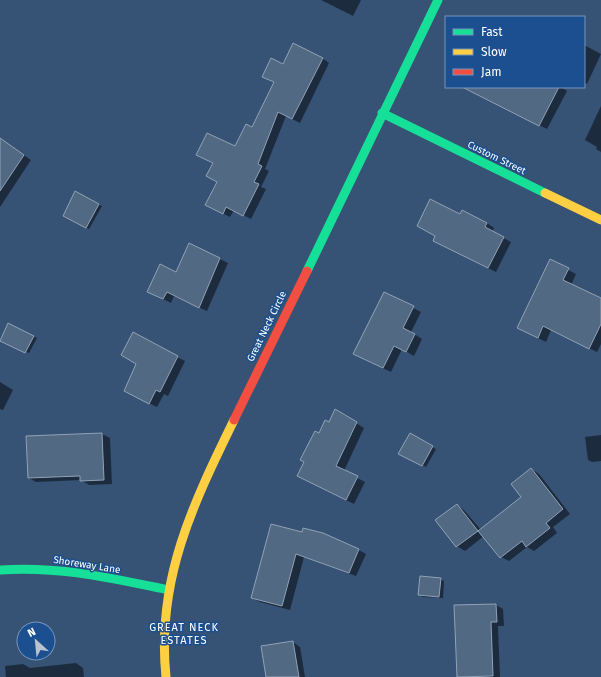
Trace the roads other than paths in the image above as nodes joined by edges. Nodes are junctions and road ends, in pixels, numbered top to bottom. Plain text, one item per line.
1 (438, 0) edge
2 (382, 113) junction
3 (601, 220) edge
4 (0, 570) edge
5 (169, 590) junction
6 (166, 677) edge

1 - 2 street, Great Neck Circle
2 - 3 street, Custom Street
2 - 5 street, Great Neck Circle
4 - 5 street, Shoreway Lane
5 - 6 street, Great Neck Circle

